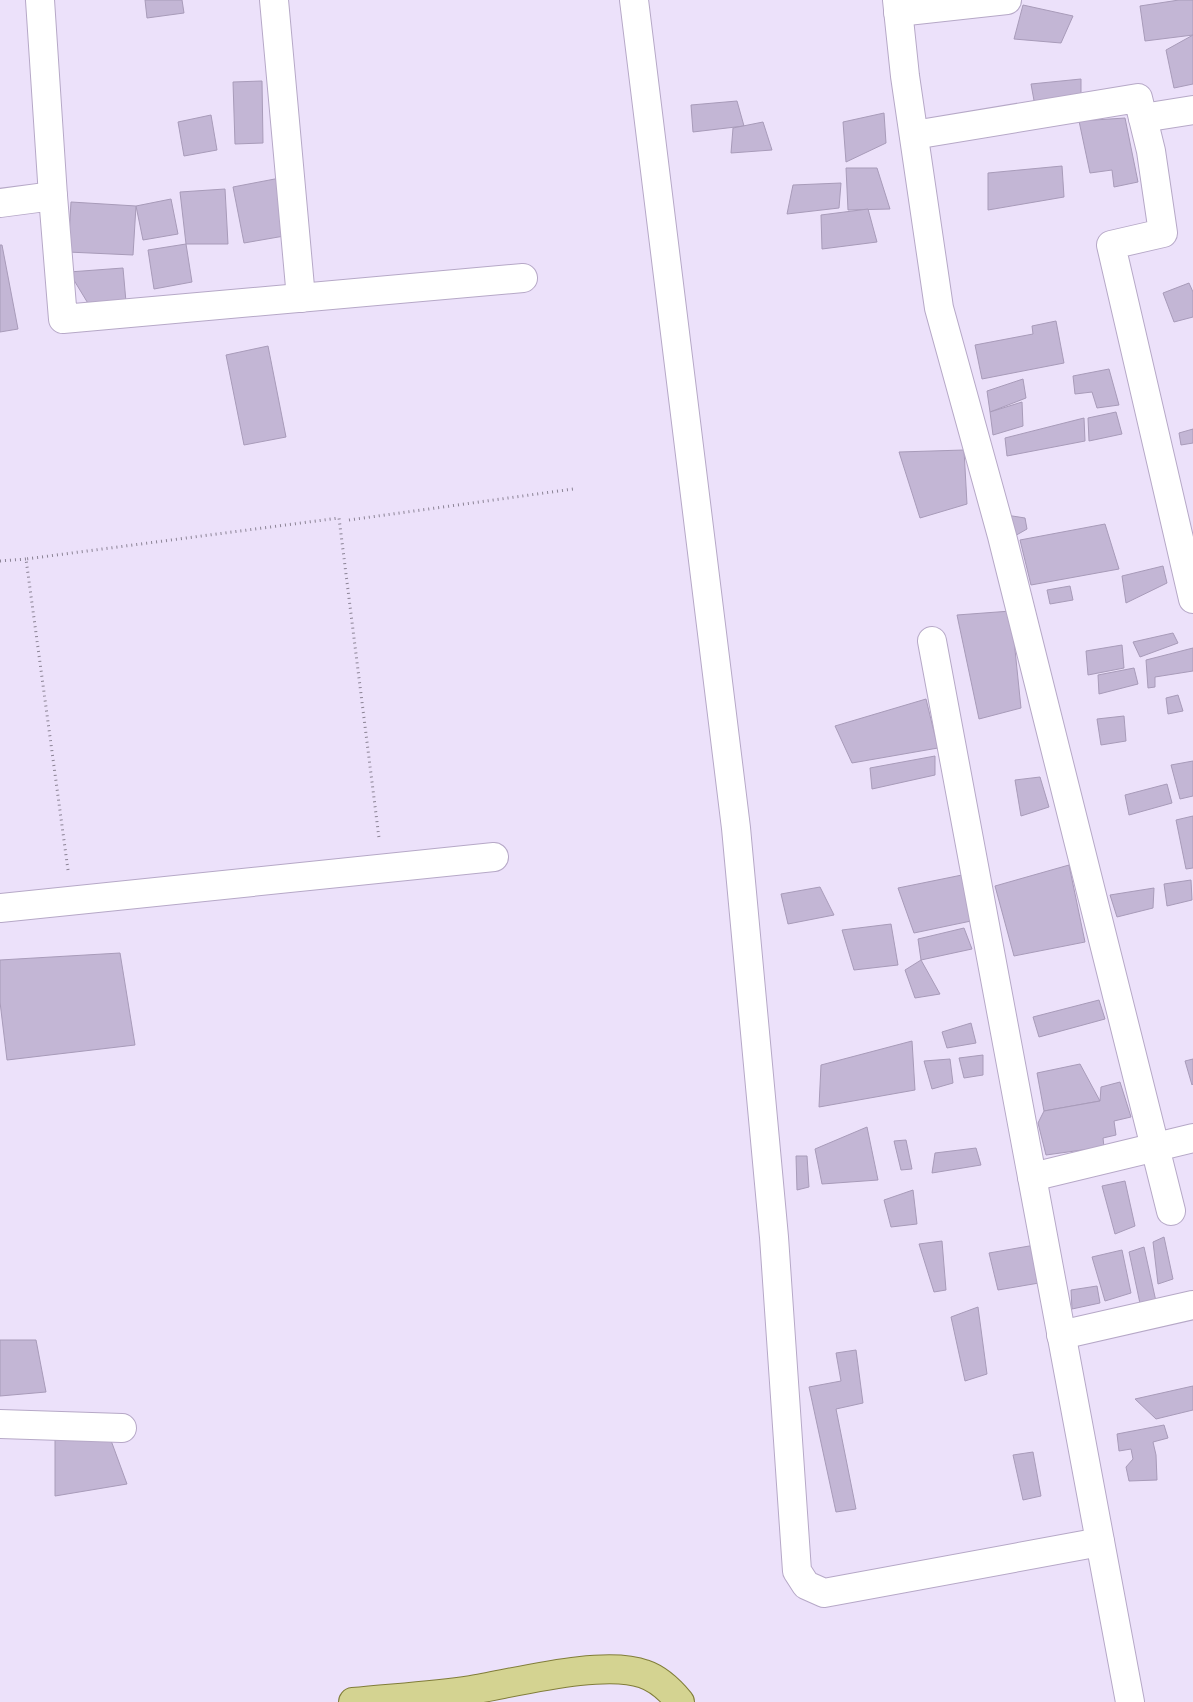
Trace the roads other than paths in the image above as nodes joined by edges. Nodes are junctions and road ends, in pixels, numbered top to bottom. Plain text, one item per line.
1 (40, 0) edge
2 (274, 0) edge
3 (634, 0) edge
4 (1007, 0) edge
5 (898, 6) edge
6 (1193, 110) edge
7 (1143, 118) junction
8 (914, 135) junction
9 (53, 196) junction
10 (0, 203) edge
11 (523, 278) dead end
12 (301, 298) junction
13 (1193, 599) edge
14 (932, 641) dead end
15 (494, 857) dead end
16 (0, 908) edge
17 (1193, 1138) edge
18 (1155, 1147) junction
19 (1032, 1177) junction
20 (1171, 1211) dead end
21 (1193, 1305) edge
22 (1061, 1335) junction
23 (0, 1424) edge
24 (122, 1428) dead end
25 (1100, 1542) junction
26 (353, 1702) edge
27 (680, 1702) edge
28 (1130, 1702) edge

1 - 9 street
2 - 12 street
3 - 25 street
4 - 5 street
5 - 8 street
6 - 7 street
7 - 8 street
7 - 13 street
8 - 18 street
9 - 10 street
9 - 12 street
11 - 12 street
14 - 19 street
15 - 16 street
17 - 18 street
18 - 19 street
18 - 20 street
19 - 22 street
21 - 22 street
22 - 25 street
23 - 24 street
25 - 28 street
26 - 27 main road

